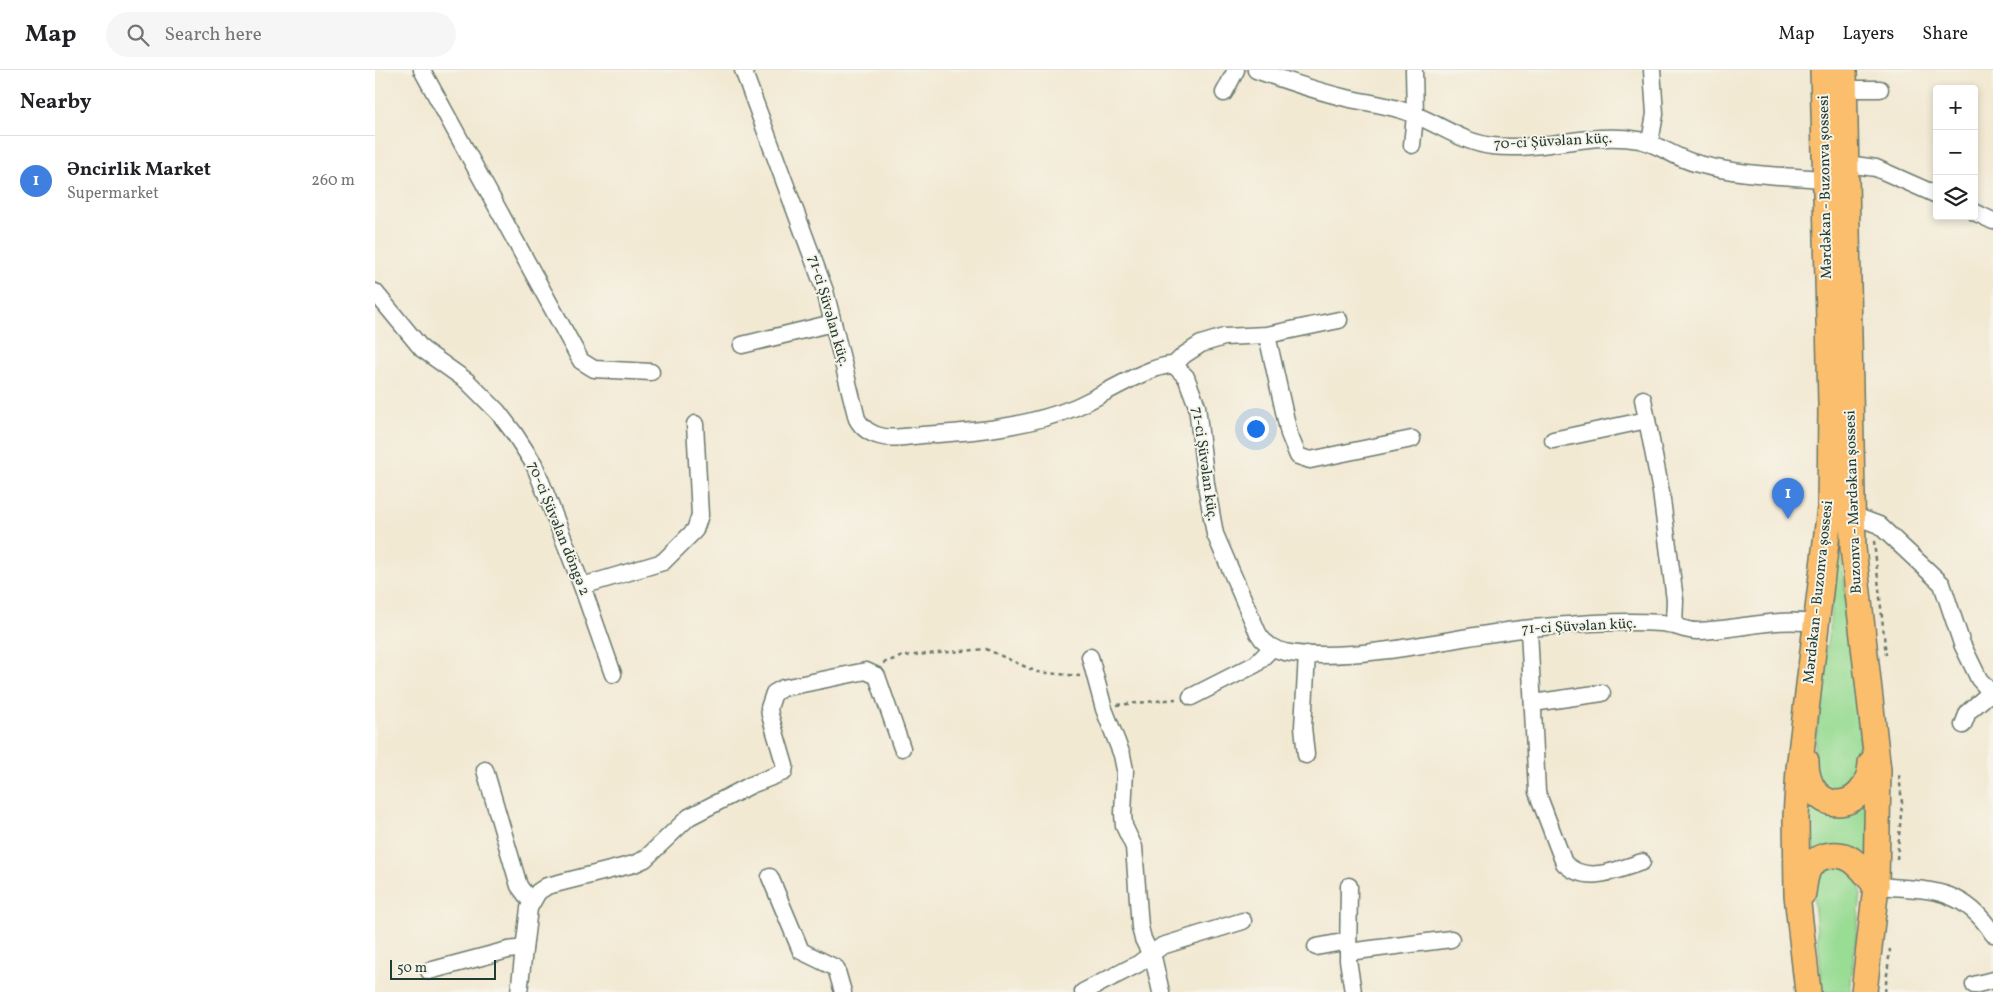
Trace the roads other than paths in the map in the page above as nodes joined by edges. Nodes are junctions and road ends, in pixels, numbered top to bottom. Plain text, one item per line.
1 (422, 70) edge
2 (743, 70) edge
3 (1236, 70) edge
4 (1256, 70) edge
5 (1414, 70) edge
6 (1652, 70) edge
7 (1823, 70) edge
8 (1845, 79) edge
9 (1879, 89) dead end
10 (1224, 93) dead end
11 (1415, 116) junction
12 (1650, 142) junction
13 (1411, 145) dead end
14 (1847, 164) junction
15 (1826, 179) junction
16 (1933, 193) edge
17 (1978, 214) edge
18 (1993, 221) edge
19 (375, 292) edge
20 (1339, 320) dead end
21 (833, 323) junction
22 (1267, 335) junction
23 (742, 345) dead end
24 (1173, 365) junction
25 (651, 372) dead end
26 (1643, 399) dead end
27 (1647, 420) junction
28 (695, 424) dead end
29 (1412, 439) dead end
30 (1553, 440) dead end
31 (1852, 516) junction
32 (582, 586) junction
33 (1817, 624) junction
34 (1675, 625) junction
35 (1529, 628) junction
36 (1272, 648) junction
37 (1307, 654) junction
38 (1090, 657) dead end
39 (613, 674) dead end
40 (1602, 693) dead end
41 (1992, 694) edge
42 (1191, 697) road end
43 (1533, 703) junction
44 (1806, 706) junction
45 (1873, 711) junction
46 (1963, 725) dead end
47 (902, 748) dead end
48 (1306, 756) dead end
49 (485, 770) dead end
50 (1642, 862) dead end
51 (770, 877) dead end
52 (1349, 886) dead end
53 (1876, 886) junction
54 (531, 902) junction
55 (1243, 921) dead end
56 (1800, 923) junction
57 (1993, 934) edge
58 (1451, 939) dead end
59 (1316, 947) dead end
60 (1348, 947) junction
61 (524, 948) junction
62 (1151, 955) junction
63 (429, 971) dead end
64 (1993, 980) edge
65 (1974, 985) dead end
66 (519, 992) edge
67 (843, 992) edge
68 (1083, 992) edge
69 (1161, 992) edge
70 (1353, 992) edge
71 (1808, 992) edge
72 (1864, 992) edge

1 - 25 street
2 - 21 street, 71-ci Şüvəlan küç.
3 - 10 street
4 - 11 street, 70-ci Şüvəlan küç.
5 - 11 street
6 - 12 street
7 - 15 main road, Mərdəkan - Buzonva şossesi
8 - 9 street
8 - 14 main road, Buzonva - Mərdəkan şossesi
11 - 12 street, 70-ci Şüvəlan küç.
11 - 13 street
12 - 15 street, 70-ci Şüvəlan küç.
14 - 16 street
14 - 31 main road, Buzonva - Mərdəkan şossesi
15 - 33 main road, Mərdəkan - Buzonva şossesi
17 - 18 street
19 - 32 street, 70-ci Şüvəlan döngə 2
20 - 22 street
21 - 23 street
21 - 24 street, 71-ci Şüvəlan küç.
22 - 24 street
22 - 29 street
24 - 36 street, 71-ci Şüvəlan küç.
26 - 27 street
27 - 30 street
27 - 34 street
28 - 32 street
31 - 41 street
31 - 45 main road, Buzonva - Mərdəkan şossesi
32 - 39 street, 70-ci Şüvəlan döngə 2
33 - 34 street, 71-ci Şüvəlan küç.
33 - 44 main road, Mərdəkan - Buzonva şossesi
34 - 35 street, 71-ci Şüvəlan küç.
35 - 37 street, 71-ci Şüvəlan küç.
35 - 43 street
36 - 37 street, 71-ci Şüvəlan küç.
36 - 42 street
37 - 48 street
38 - 62 street
40 - 43 street
41 - 46 street
43 - 50 street
44 - 45 main road
44 - 56 main road, Mərdəkan - Buzonva şossesi
45 - 53 main road, Buzonva - Mərdəkan şossesi
47 - 54 street
49 - 54 street
51 - 67 street
52 - 60 street
53 - 56 main road
53 - 57 street
53 - 72 main road, Buzonva - Mərdəkan şossesi
54 - 61 street
55 - 62 street
56 - 71 main road, Mərdəkan - Buzonva şossesi
58 - 60 street
59 - 60 street
60 - 70 street
61 - 63 street
61 - 66 street
62 - 68 street
62 - 69 street
64 - 65 street

